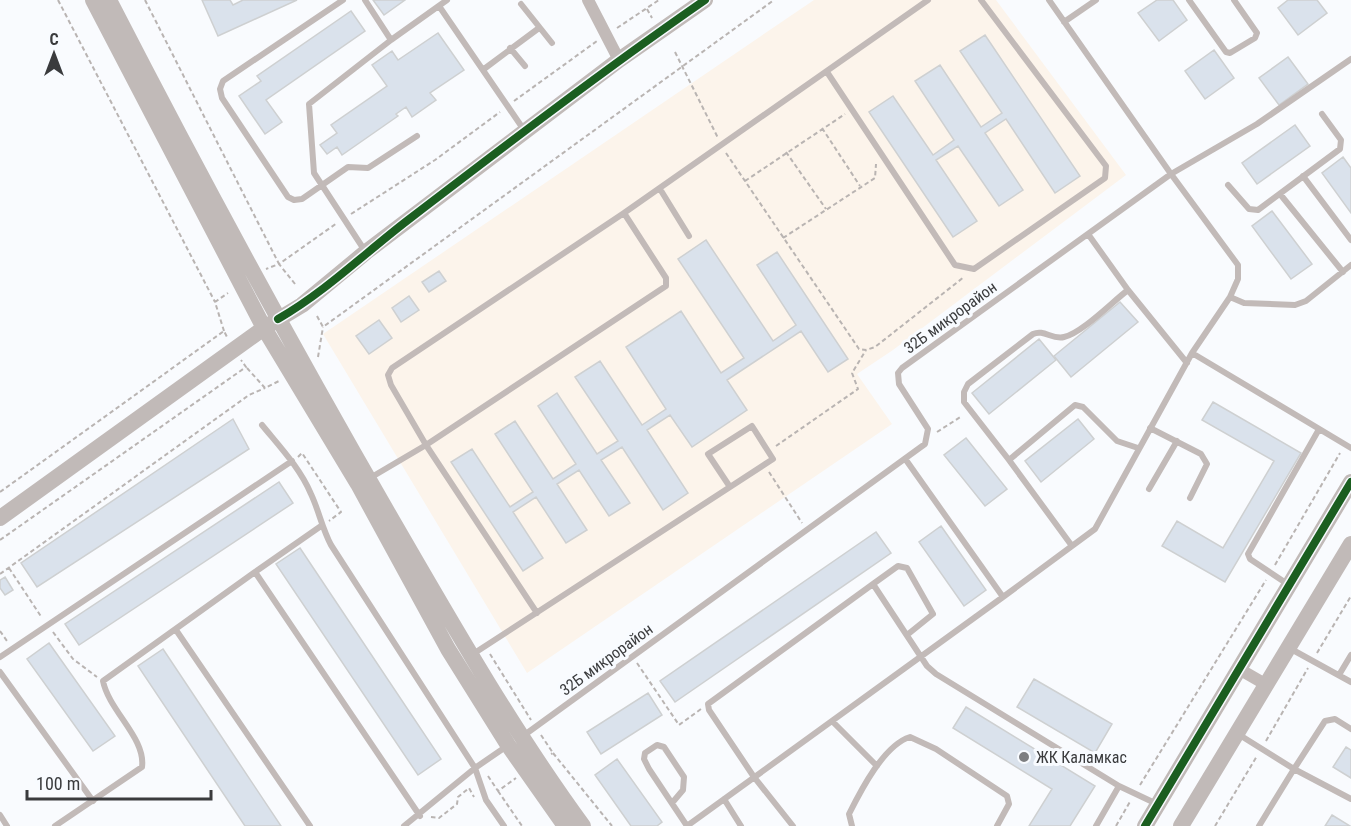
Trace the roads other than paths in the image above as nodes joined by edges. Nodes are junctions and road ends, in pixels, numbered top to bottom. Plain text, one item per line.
1 (93, 0) edge
2 (109, 0) edge
3 (343, 0) edge
4 (365, 0) edge
5 (447, 0) edge
6 (588, 0) edge
7 (705, 0) edge
8 (928, 0) edge
9 (981, 0) edge
10 (1048, 0) edge
11 (1096, 0) edge
12 (1190, 0) edge
13 (1234, 0) edge
14 (521, 4) dead end
15 (439, 6) junction
16 (1064, 22) junction
17 (539, 28) junction
18 (391, 40) junction
19 (552, 43) dead end
20 (510, 48) junction
21 (1351, 59) edge
22 (619, 60) junction
23 (525, 66) dead end
24 (484, 69) junction
25 (827, 72) junction
26 (1322, 114) dead end
27 (525, 131) junction
28 (417, 136) dead end
29 (1172, 174) junction
30 (1303, 176) junction
31 (322, 184) junction
32 (1228, 185) dead end
33 (660, 189) junction
34 (1280, 194) junction
35 (624, 213) junction
36 (1088, 234) junction
37 (690, 236) dead end
38 (1351, 240) edge
39 (366, 252) junction
40 (1351, 265) edge
41 (1343, 272) junction
42 (1128, 290) junction
43 (1230, 297) junction
44 (274, 328) junction
45 (1192, 353) junction
46 (240, 359) junction
47 (1187, 363) junction
48 (262, 425) dead end
49 (1150, 428) junction
50 (1318, 431) junction
51 (1177, 441) junction
52 (426, 445) junction
53 (1348, 447) edge
54 (1138, 448) junction
55 (906, 460) junction
56 (1008, 460) junction
57 (292, 461) junction
58 (369, 479) junction
59 (1351, 482) edge
60 (730, 487) junction
61 (1149, 489) dead end
62 (1190, 498) dead end
63 (0, 518) edge
64 (324, 524) junction
65 (0, 529) edge
66 (1351, 544) edge
67 (1072, 546) junction
68 (255, 572) junction
69 (873, 584) junction
70 (1289, 585) junction
71 (1004, 597) junction
72 (537, 613) junction
73 (176, 630) junction
74 (907, 635) junction
75 (1287, 647) junction
76 (1351, 655) edge
77 (471, 656) junction
78 (921, 656) junction
79 (0, 657) edge
80 (1239, 669) junction
81 (0, 672) edge
82 (1339, 675) junction
83 (1351, 682) edge
84 (1265, 684) junction
85 (832, 721) junction
86 (1351, 729) edge
87 (1235, 732) junction
88 (514, 742) junction
89 (478, 766) junction
90 (877, 766) junction
91 (532, 767) junction
92 (1294, 769) junction
93 (754, 777) junction
94 (1119, 786) junction
95 (724, 799) junction
96 (1351, 799) edge
97 (93, 801) junction
98 (672, 803) junction
99 (1158, 804) junction
100 (0, 815) edge
101 (420, 816) junction
102 (8, 826) edge
103 (55, 826) edge
104 (310, 826) edge
105 (404, 826) edge
106 (504, 826) edge
107 (565, 826) edge
108 (583, 826) edge
109 (687, 826) edge
110 (741, 826) edge
111 (793, 826) edge
112 (852, 826) edge
113 (997, 826) edge
114 (1096, 826) edge
115 (1145, 826) edge
116 (1180, 826) edge
117 (1259, 826) edge

1 - 44 main road
2 - 44 main road
3 - 31 lane
4 - 18 lane
5 - 15 lane
6 - 22 street
7 - 22 main road
8 - 25 lane
9 - 25 lane
10 - 16 lane
11 - 16 lane
12 - 13 lane
14 - 17 lane
15 - 18 lane
15 - 24 lane
16 - 29 lane
17 - 19 lane
17 - 20 lane
18 - 31 lane
20 - 23 lane
20 - 24 lane
21 - 29 lane, 32Б микрорайон
22 - 27 main road
24 - 27 lane
25 - 33 lane
26 - 30 lane
27 - 39 main road
28 - 31 lane
29 - 36 lane, 32Б микрорайон
29 - 43 lane
30 - 34 lane
30 - 38 lane
31 - 39 lane
32 - 34 lane
33 - 35 lane
33 - 37 lane
34 - 41 lane
35 - 52 lane
35 - 52 lane
36 - 42 lane
36 - 55 lane, 32Б микрорайон
39 - 44 main road
40 - 41 lane
41 - 43 lane
42 - 47 lane
42 - 56 lane
43 - 45 lane
44 - 46 main road
44 - 58 main road
44 - 88 main road
45 - 47 lane
45 - 50 lane
46 - 63 main road
46 - 65 main road
47 - 49 lane
48 - 57 lane
49 - 51 lane
49 - 54 lane
50 - 53 lane
50 - 70 lane
51 - 61 lane
51 - 62 lane
52 - 58 lane
52 - 72 lane
54 - 56 lane
54 - 67 lane
55 - 71 lane
55 - 88 lane, 32Б микрорайон
56 - 67 lane
57 - 64 lane
57 - 79 lane
58 - 77 main road
59 - 70 main road
60 - 60 lane
60 - 72 lane
64 - 68 lane
64 - 89 lane
66 - 75 main road
67 - 71 lane
68 - 73 lane
68 - 101 lane
69 - 74 lane
69 - 74 lane
69 - 93 lane
70 - 80 main road
71 - 78 lane
72 - 77 lane
73 - 97 lane
73 - 104 lane
74 - 78 lane
75 - 82 lane
75 - 84 main road
76 - 82 lane
77 - 88 main road
78 - 85 lane
78 - 94 lane
80 - 84 street
80 - 99 main road
81 - 97 lane
82 - 83 lane
84 - 87 main road
85 - 90 lane
85 - 93 lane
86 - 92 lane
87 - 92 lane
87 - 116 main road
88 - 89 lane, 32Б микрорайон
88 - 91 main road
89 - 101 lane, 32Б микрорайон
89 - 106 lane
90 - 112 lane
90 - 113 lane
91 - 107 main road
91 - 108 main road
92 - 96 lane
92 - 117 lane
93 - 95 lane
93 - 111 lane
94 - 99 lane
94 - 114 lane
95 - 109 lane
95 - 110 lane
97 - 103 lane
98 - 98 lane
98 - 109 lane
99 - 115 main road
100 - 102 lane
101 - 105 lane, 32Б микрорайон

